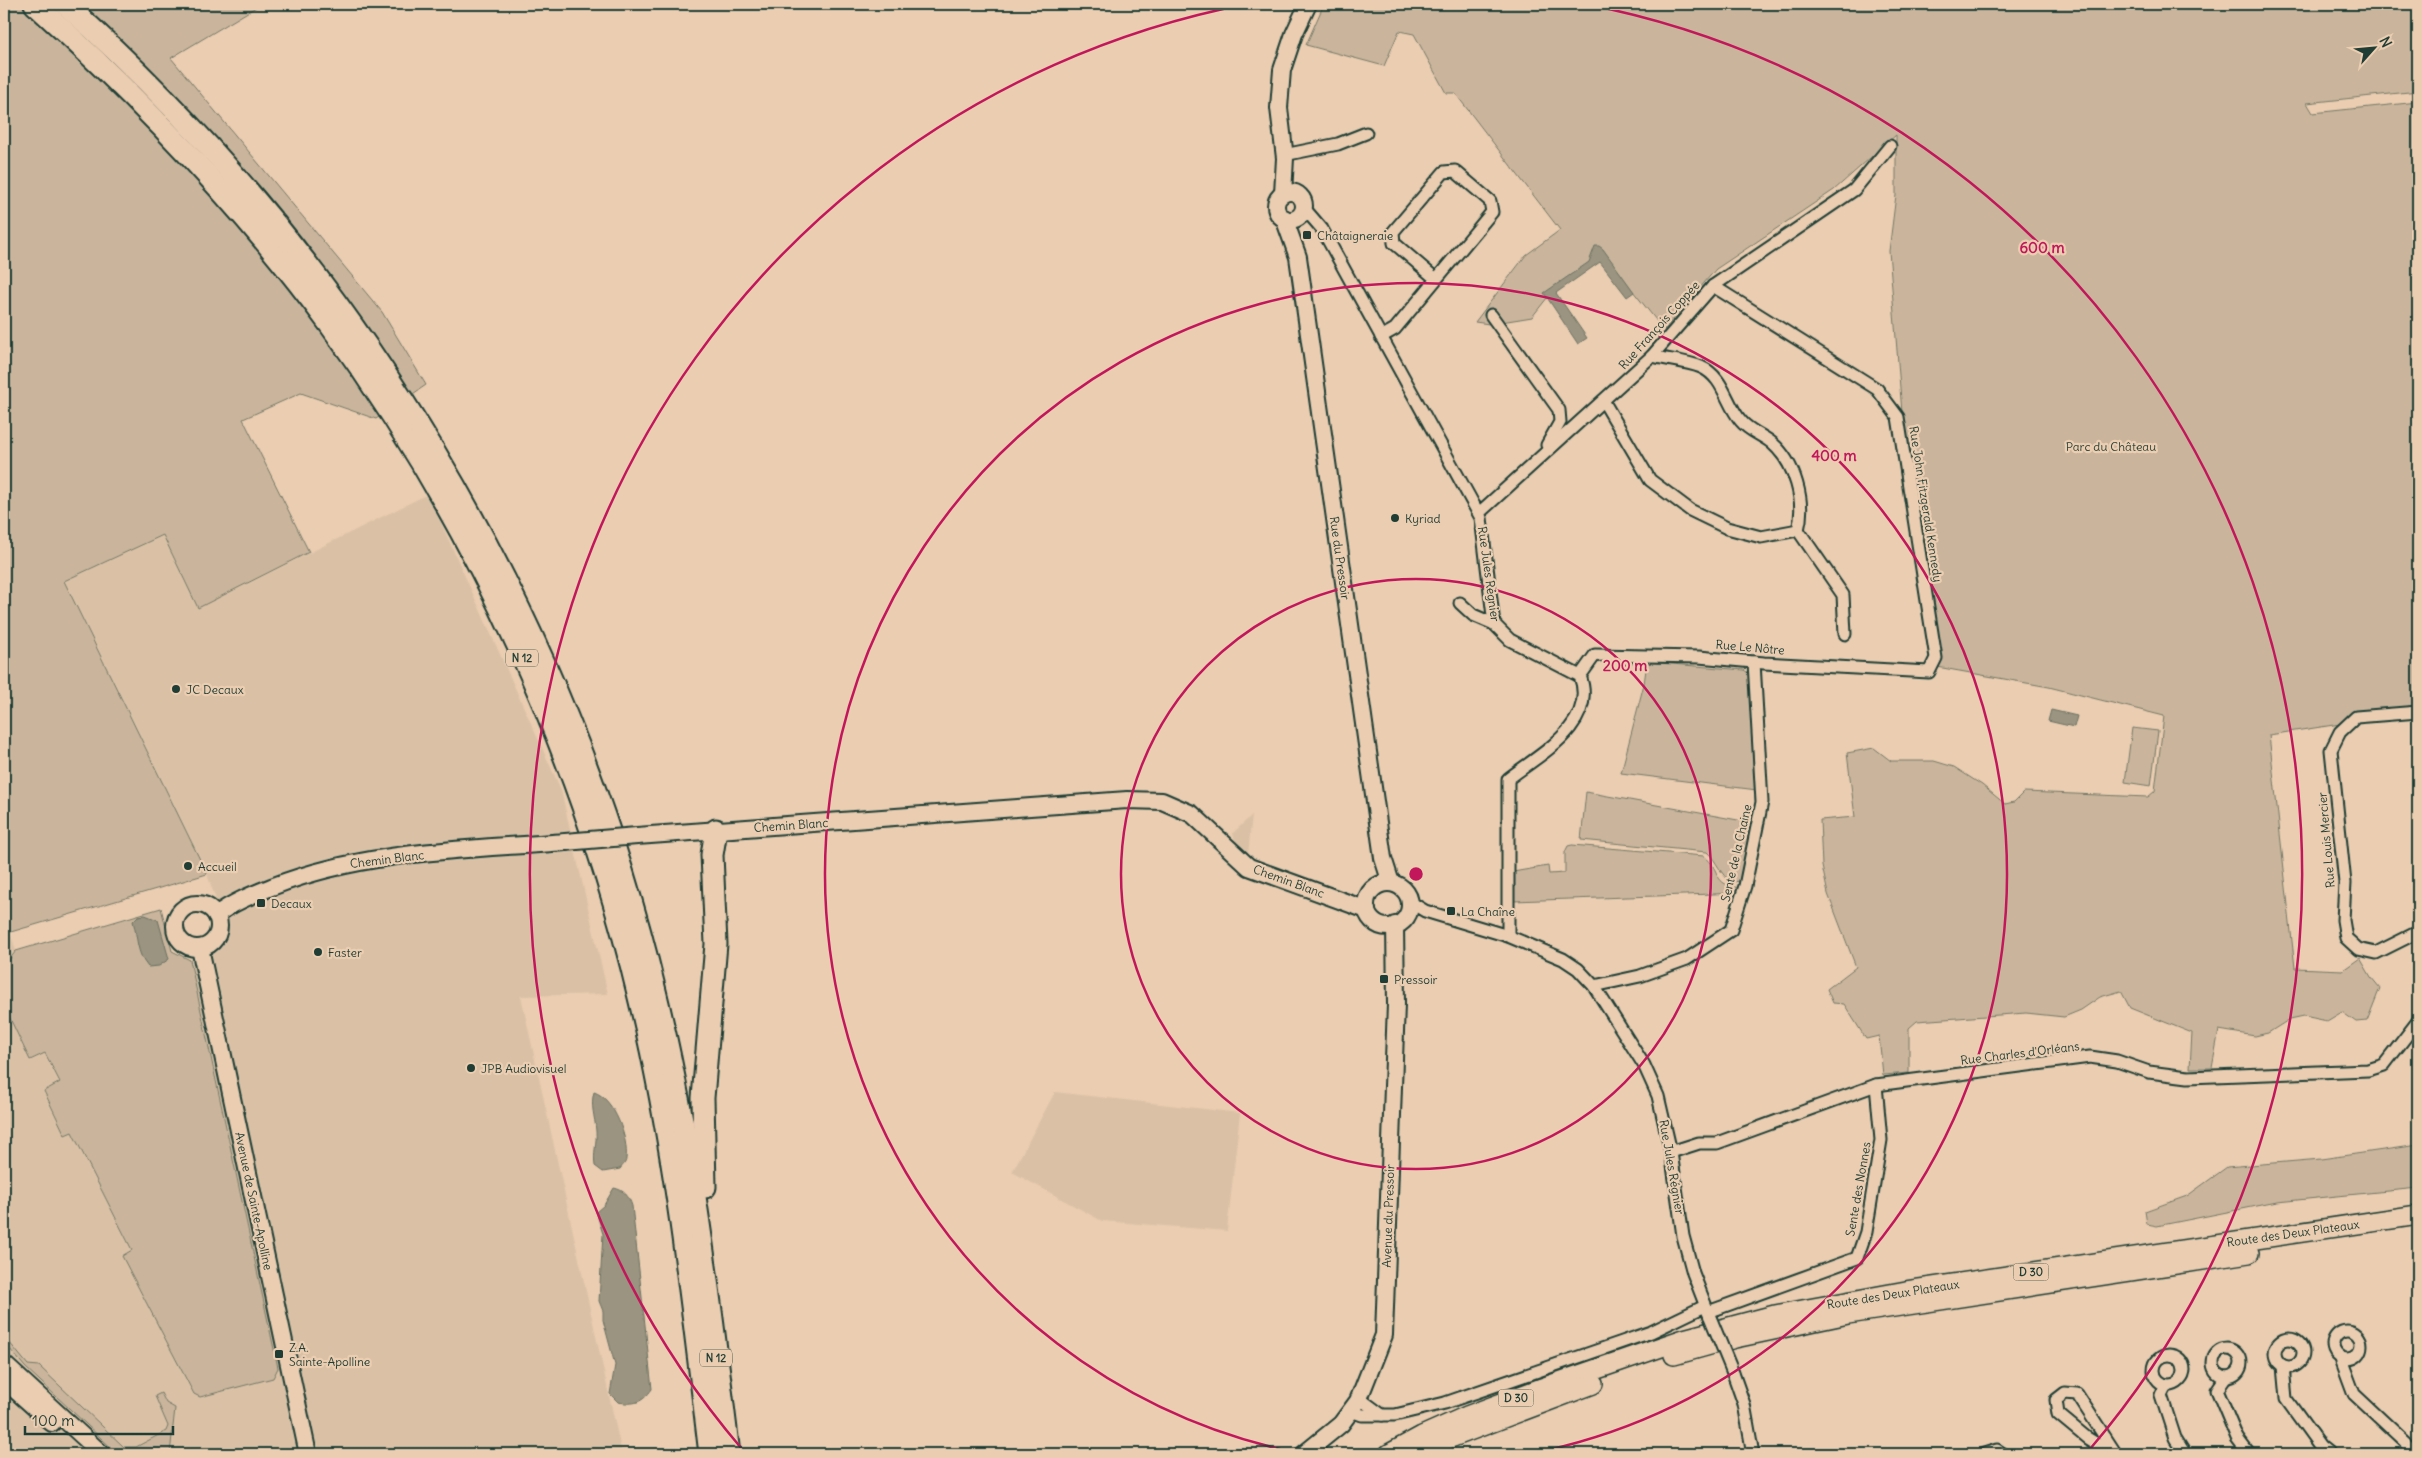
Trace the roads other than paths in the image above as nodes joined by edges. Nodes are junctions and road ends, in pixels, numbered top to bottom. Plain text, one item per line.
1 (35, 4) edge
2 (65, 4) edge
3 (1308, 4) edge
4 (1366, 133) dead end
5 (1890, 146) dead end
6 (1285, 157) junction
7 (1289, 193) junction
8 (1296, 214) junction
9 (1436, 278) junction
10 (1713, 286) junction
11 (1492, 315) dead end
12 (1381, 337) junction
13 (1652, 356) junction
14 (1604, 402) junction
15 (1541, 455) junction
16 (1479, 513) junction
17 (1798, 530) junction
18 (1460, 603) dead end
19 (1494, 624) junction
20 (1844, 634) dead end
21 (1754, 662) junction
22 (1929, 672) joint
23 (1580, 676) junction
24 (2418, 712) edge
25 (716, 830) junction
26 (1376, 894) junction
27 (1409, 908) junction
28 (216, 915) junction
29 (1388, 925) junction
30 (2418, 932) edge
31 (1508, 936) junction
32 (200, 948) junction
33 (1594, 986) junction
34 (2418, 1021) edge
35 (1876, 1085) junction
36 (1672, 1152) junction
37 (2418, 1214) edge
38 (2418, 1227) edge
39 (703, 1262) junction
40 (1708, 1312) junction
41 (2342, 1359) dead end
42 (4, 1364) edge
43 (2283, 1366) dead end
44 (2226, 1377) dead end
45 (4, 1380) edge
46 (2166, 1385) dead end
47 (1573, 1391) junction
48 (1355, 1405) junction
49 (1467, 1416) junction
50 (87, 1454) edge
51 (102, 1454) edge
52 (308, 1454) edge
53 (710, 1454) edge
54 (729, 1454) edge
55 (1304, 1454) edge
56 (1373, 1454) edge
57 (1389, 1454) edge
58 (1418, 1454) edge
59 (1437, 1454) edge
60 (1753, 1454) edge
61 (1984, 1454) edge
62 (2003, 1454) edge
63 (2115, 1454) edge
64 (2185, 1454) edge
65 (2249, 1454) edge
66 (2330, 1454) edge
67 (2418, 1454) edge

1 - 53 highway, N 12
2 - 39 highway, N 12
3 - 6 street
4 - 6 street
5 - 10 street, Rue François Coppée
6 - 7 street
7 - 8 street
7 - 8 street, Rue du Pressoir
8 - 12 street, Rue Jules Régnier
8 - 26 street, Rue du Pressoir
9 - 9 street
9 - 12 street
10 - 13 street, Rue François Coppée
10 - 22 street, Rue John Fitzgerald Kennedy
11 - 15 street
12 - 16 street, Rue Jules Régnier
13 - 14 street, Rue François Coppée
13 - 17 street
14 - 15 street, Rue François Coppée
14 - 17 street
15 - 16 street, Rue François Coppée
16 - 19 street, Rue Jules Régnier
17 - 20 street
18 - 19 street
19 - 23 street, Rue Jules Régnier
21 - 22 street, Rue Le Nôtre
21 - 23 street, Rue Le Nôtre
21 - 33 street, Sente de la Chaine
23 - 31 street
24 - 30 street, Rue Louis Mercier
25 - 26 street, Chemin Blanc
25 - 28 street, Chemin Blanc, bridge
25 - 39 highway
26 - 27 street
26 - 29 street, Avenue du Pressoir
27 - 29 street
27 - 31 street, Rue Jules Régnier
28 - 32 street
28 - 32 street
29 - 48 street, Avenue du Pressoir
31 - 33 street, Rue Jules Régnier
32 - 52 street, Avenue de Sainte-Apolline
33 - 36 street, Rue Jules Régnier
34 - 35 street, Rue Charles d'Orléans
35 - 36 street, Rue Charles d'Orléans
35 - 40 street, Sente des Nonnes
36 - 40 street, Rue Jules Régnier
37 - 49 main road, Route des Deux Plateaux / D 30
38 - 47 main road, Route des Deux Plateaux / D 30
39 - 54 highway, N 12
40 - 48 street
40 - 60 street, Rue Jules Régnier, bridge
41 - 67 street
42 - 51 street
43 - 66 street
44 - 65 street
45 - 50 street
46 - 64 street
47 - 58 main road, Route des Deux Plateaux / D 30
47 - 59 main road
48 - 55 street, Avenue du Pressoir
49 - 56 main road
49 - 57 main road, Route des Deux Plateaux / D 30
61 - 62 street
63 - 63 street

